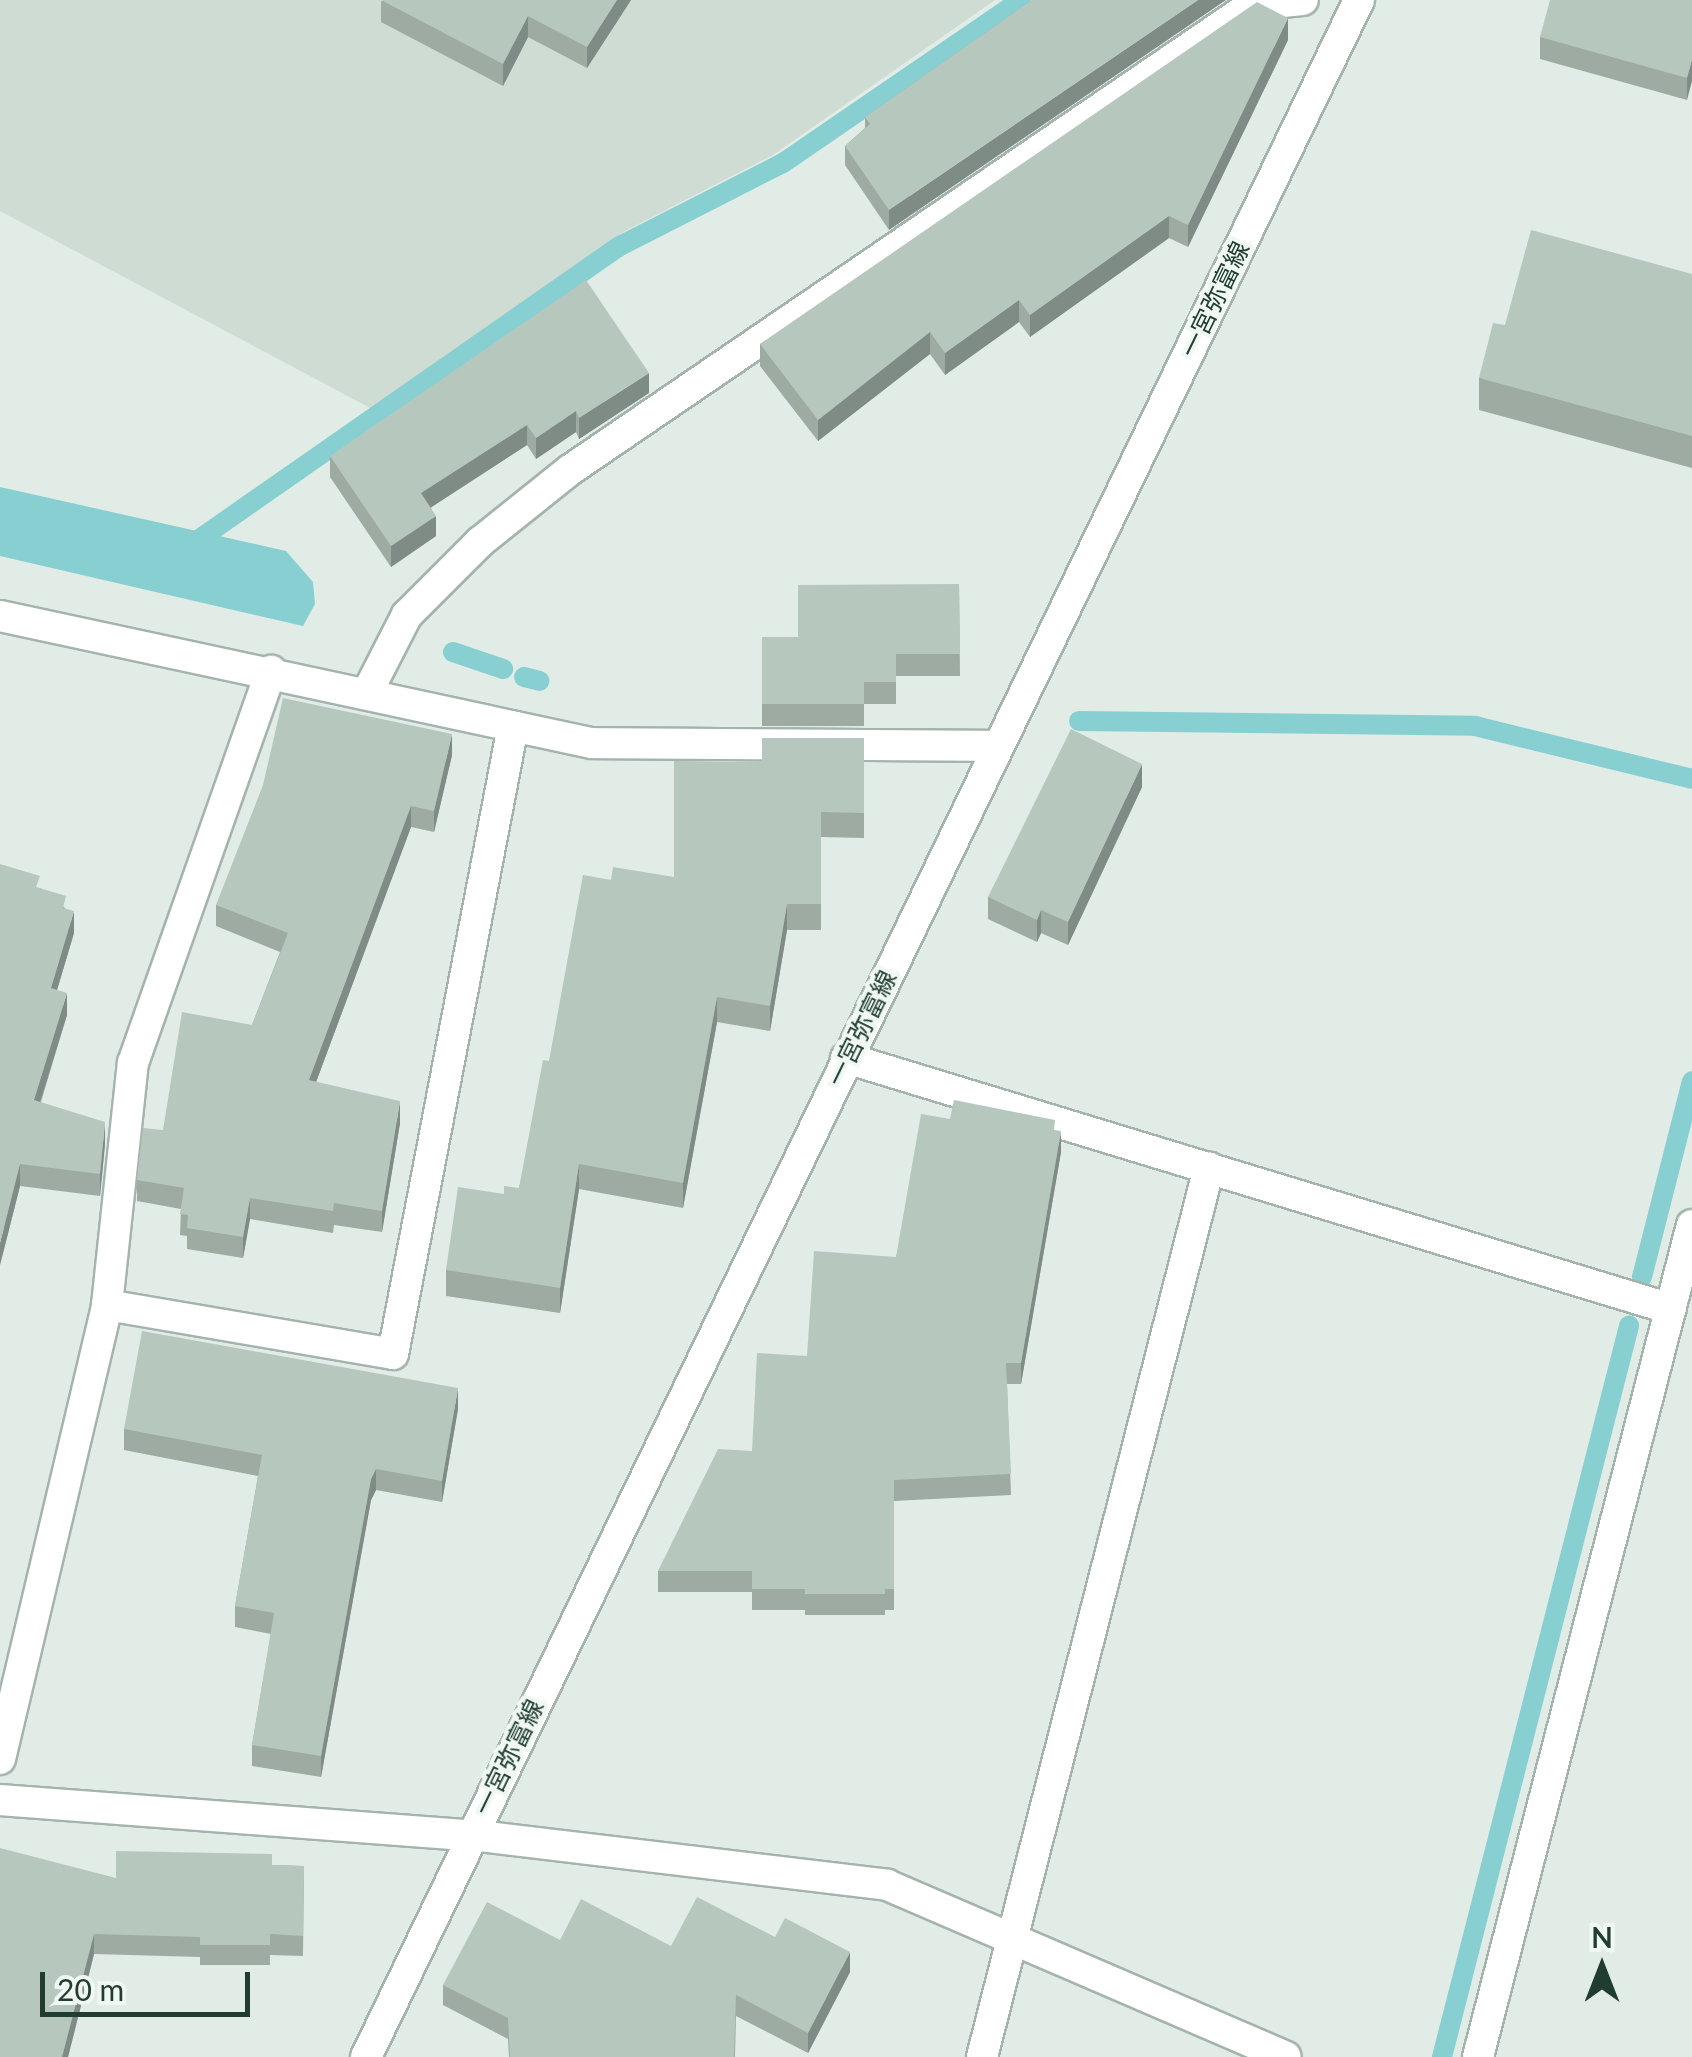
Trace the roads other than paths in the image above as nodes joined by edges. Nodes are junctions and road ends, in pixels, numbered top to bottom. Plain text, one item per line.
1 (1302, 0) edge
2 (1358, 0) edge
3 (0, 616) edge
4 (271, 671) junction
5 (367, 693) junction
6 (513, 726) junction
7 (998, 746) junction
8 (846, 1058) junction
9 (1208, 1168) junction
10 (1692, 1225) edge
11 (107, 1305) junction
12 (1670, 1309) junction
13 (0, 1760) edge
14 (0, 1800) edge
15 (470, 1836) junction
16 (1012, 1938) junction
17 (366, 2057) edge
18 (982, 2057) edge
19 (1286, 2057) edge
20 (1478, 2057) edge

1 - 5 street
2 - 7 street, 一宮弥富線
3 - 4 street
4 - 5 street
4 - 11 street
5 - 6 street
6 - 7 street
6 - 11 street
7 - 8 street, 一宮弥富線
8 - 9 street
8 - 15 street, 一宮弥富線
9 - 12 street
9 - 16 street
10 - 12 street
11 - 13 street
12 - 20 street
14 - 15 street
15 - 16 street
15 - 17 street, 一宮弥富線
16 - 18 street
16 - 19 street

